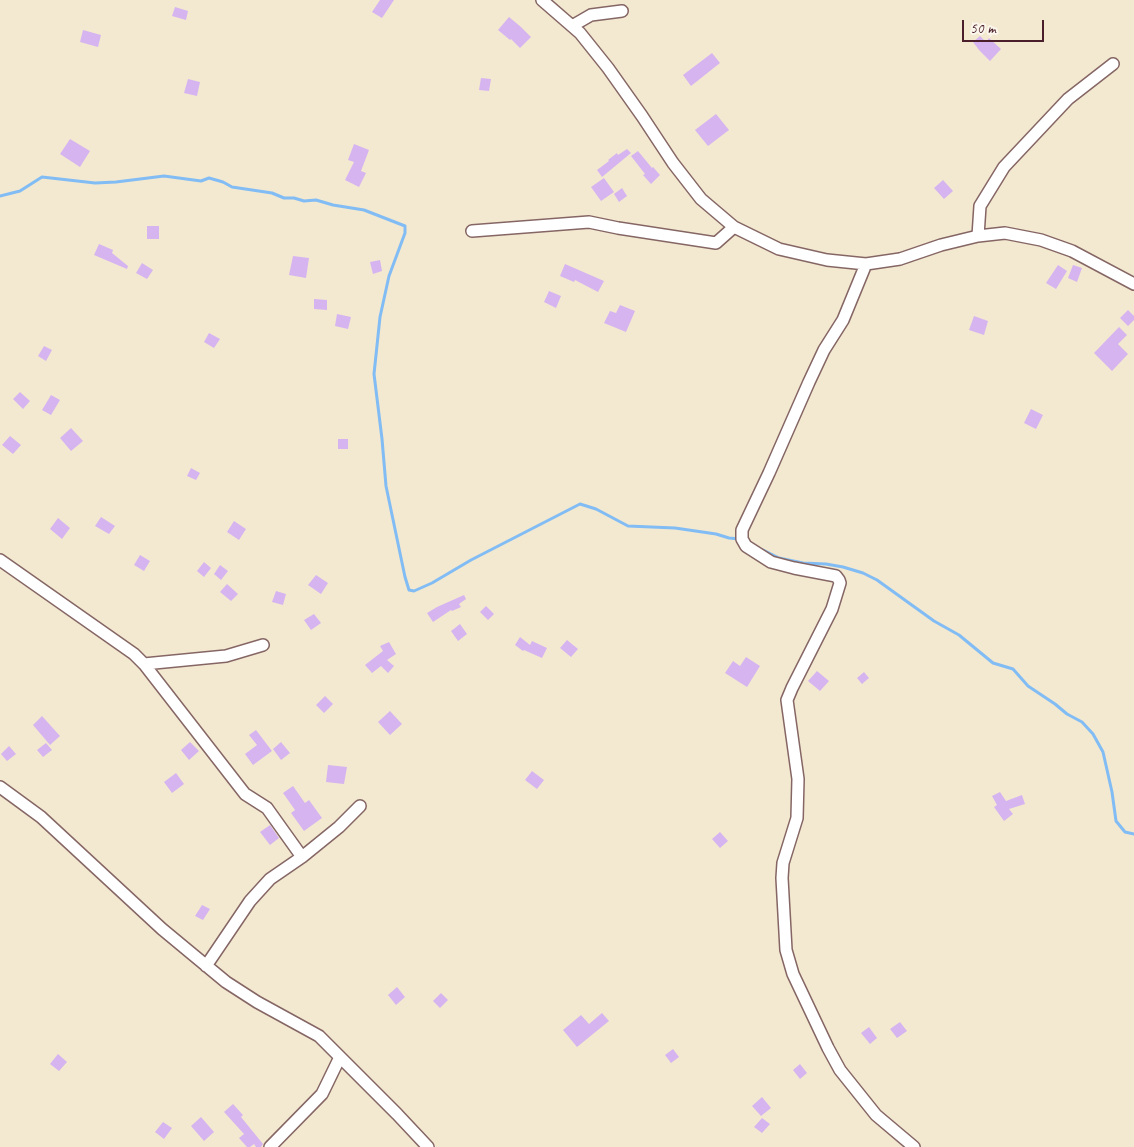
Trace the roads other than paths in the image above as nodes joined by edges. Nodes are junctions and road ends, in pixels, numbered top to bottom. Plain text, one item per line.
1 (542, 0) edge
2 (622, 11) dead end
3 (572, 26) junction
4 (1113, 64) dead end
5 (734, 227) junction
6 (472, 231) dead end
7 (978, 236) junction
8 (866, 264) junction
9 (1134, 284) edge
10 (0, 560) edge
11 (263, 645) dead end
12 (144, 664) junction
13 (0, 787) edge
14 (360, 806) dead end
15 (302, 857) junction
16 (206, 966) junction
17 (340, 1057) junction
18 (270, 1147) edge
19 (428, 1147) edge
20 (914, 1147) edge

1 - 3 street
2 - 3 street
3 - 5 street
4 - 7 street
5 - 6 street
5 - 8 street
7 - 8 street
7 - 9 street
8 - 20 street
10 - 12 street
11 - 12 street
12 - 15 street
13 - 16 street
14 - 15 street
15 - 16 street
16 - 17 street
17 - 18 street
17 - 19 street

